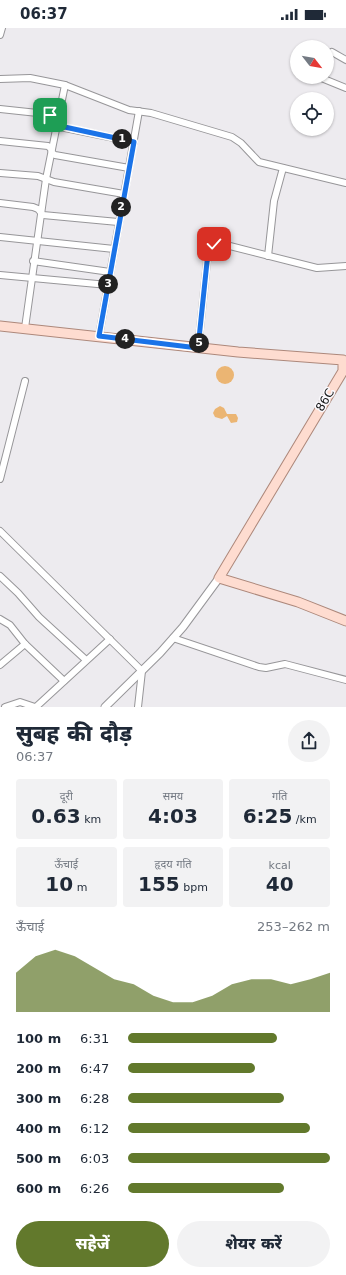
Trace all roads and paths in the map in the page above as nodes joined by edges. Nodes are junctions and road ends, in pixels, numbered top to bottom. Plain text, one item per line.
1 (2, 28) edge
2 (0, 35) edge
3 (334, 53) edge
4 (346, 60) edge
5 (0, 80) edge
6 (334, 83) edge
7 (65, 85) junction
8 (346, 88) edge
9 (0, 110) edge
10 (139, 111) junction
11 (57, 124) junction
12 (0, 141) edge
13 (134, 142) junction
14 (51, 152) junction
15 (129, 168) junction
16 (283, 168) junction
17 (0, 173) edge
18 (46, 179) junction
19 (346, 183) edge
20 (124, 194) junction
21 (0, 203) edge
22 (40, 213) junction
23 (118, 222) junction
24 (0, 237) edge
25 (37, 240) junction
26 (114, 249) junction
27 (268, 256) junction
28 (34, 261) junction
29 (346, 266) edge
30 (110, 272) junction
31 (0, 275) edge
32 (31, 278) junction
33 (108, 285) junction
34 (0, 326) edge
35 (25, 328) junction
36 (99, 336) junction
37 (198, 348) junction
38 (25, 381) dead end
39 (0, 479) edge
40 (0, 531) edge
41 (0, 576) edge
42 (219, 578) junction
43 (0, 620) edge
44 (346, 621) edge
45 (174, 638) junction
46 (110, 639) junction
47 (24, 644) junction
48 (86, 660) junction
49 (0, 665) edge
50 (142, 670) junction
51 (346, 680) edge
52 (64, 681) junction
53 (5, 707) edge
54 (35, 707) edge
55 (105, 707) edge
56 (138, 707) edge

1 - 2 street
3 - 4 street
5 - 7 street
6 - 8 street
7 - 10 street
7 - 11 street
9 - 11 street
10 - 13 street
10 - 16 street
11 - 13 street
11 - 14 street
12 - 14 street
13 - 15 street
14 - 15 street
14 - 18 street
15 - 20 street
16 - 19 street
16 - 27 street
17 - 18 street
18 - 20 street
18 - 22 street
20 - 23 street
21 - 22 street
22 - 23 street
22 - 25 street
23 - 26 street
24 - 25 street
25 - 26 street
25 - 28 street
26 - 30 street
27 - 29 street
27 - 37 street
28 - 30 street
28 - 32 street
30 - 33 street
31 - 32 street
32 - 33 street
32 - 35 street
33 - 36 street
34 - 35 main road, 86C
35 - 36 main road, 86C
36 - 37 main road, 86C
37 - 42 main road, 86C
38 - 39 street
40 - 46 street
41 - 48 street
42 - 44 main road
42 - 45 street
43 - 47 street
45 - 50 street
45 - 51 street
46 - 48 street
46 - 50 street
47 - 49 street
47 - 52 street
48 - 52 street
50 - 55 street
50 - 56 street
52 - 54 street
53 - 54 street

